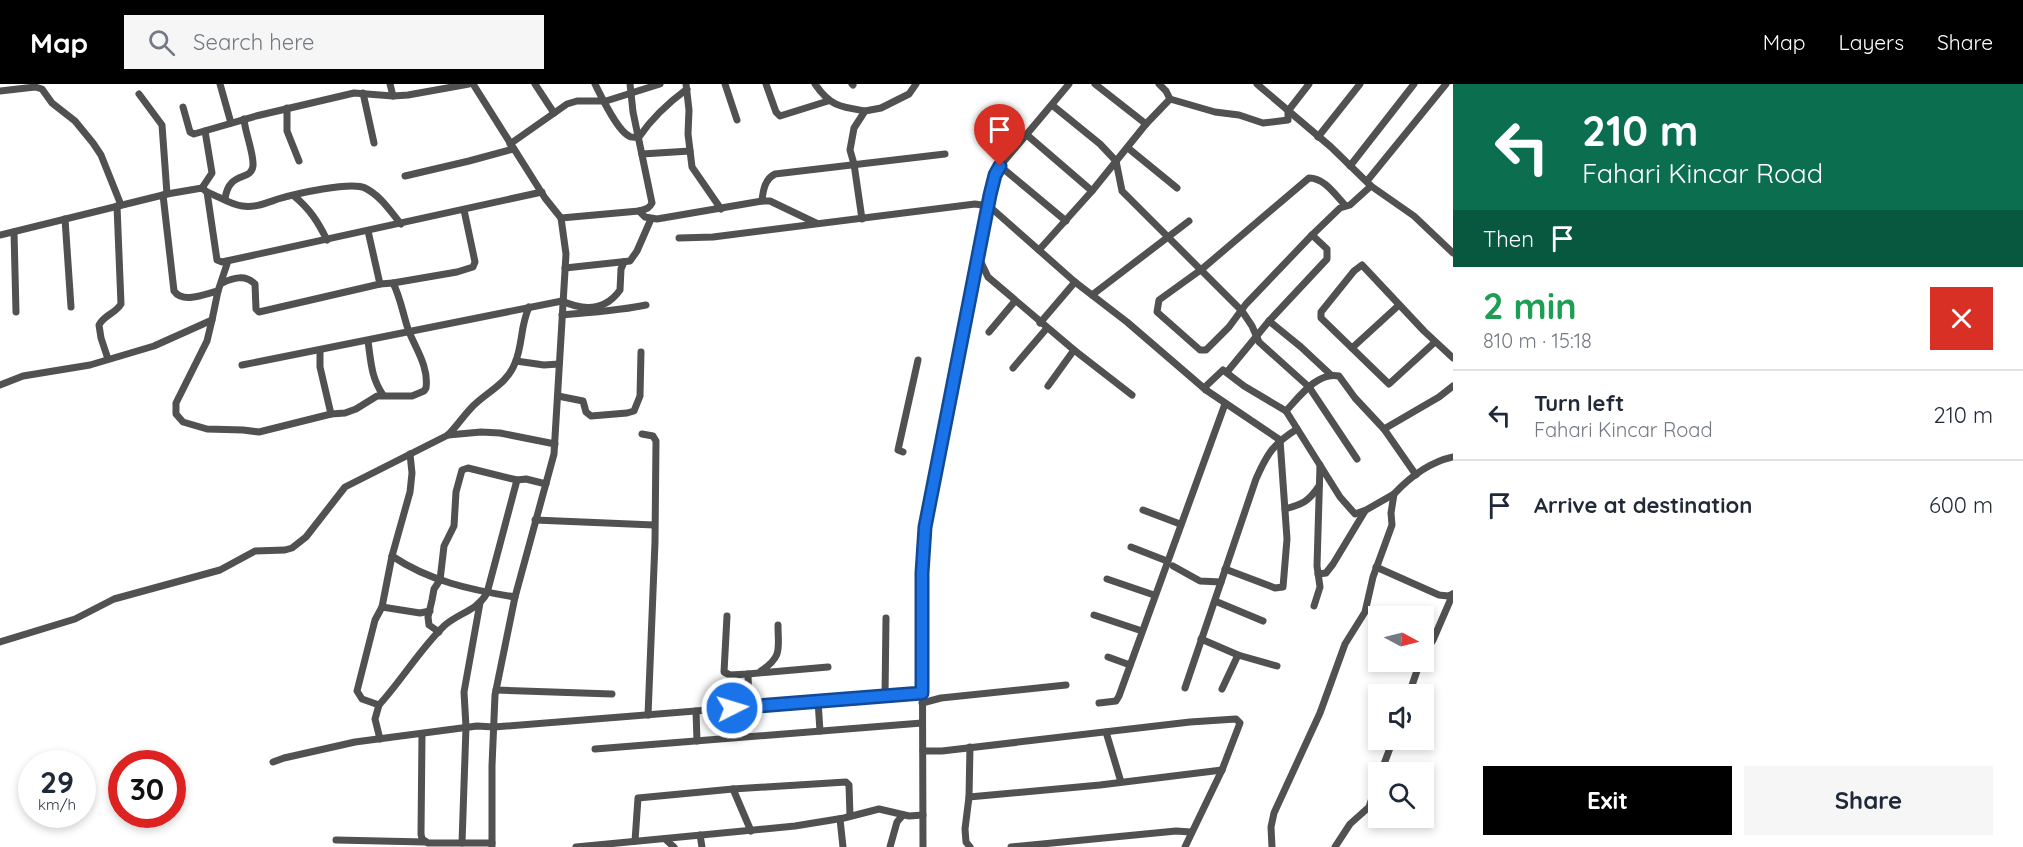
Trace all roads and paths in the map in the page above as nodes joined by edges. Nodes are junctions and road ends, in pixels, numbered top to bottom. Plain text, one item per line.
1 (220, 84) edge
2 (390, 84) edge
3 (471, 84) edge
4 (535, 84) edge
5 (595, 84) edge
6 (630, 84) edge
7 (660, 84) edge
8 (725, 84) edge
9 (766, 84) edge
10 (815, 84) edge
11 (914, 84) edge
12 (1069, 84) edge
13 (1095, 84) edge
14 (1159, 84) edge
15 (1257, 84) edge
16 (1309, 84) edge
17 (1360, 84) edge
18 (1414, 84) edge
19 (1446, 84) edge
20 (686, 87) edge
21 (0, 91) edge
22 (363, 93) junction
23 (632, 93) junction
24 (140, 94) dead end
25 (393, 96) junction
26 (1170, 99) junction
27 (828, 101) junction
28 (603, 102) junction
29 (1052, 105) junction
30 (183, 107) dead end
31 (287, 108) junction
32 (865, 111) junction
33 (1288, 111) junction
34 (554, 113) junction
35 (243, 120) junction
36 (737, 120) dead end
37 (231, 123) junction
38 (1146, 124) junction
39 (205, 131) junction
40 (1027, 135) junction
41 (639, 137) junction
42 (1318, 137) junction
43 (374, 143) dead end
44 (512, 146) junction
45 (1128, 148) junction
46 (690, 151) junction
47 (642, 153) junction
48 (945, 154) dead end
49 (299, 161) dead end
50 (1116, 161) junction
51 (854, 164) junction
52 (1000, 166) junction
53 (1350, 166) junction
54 (405, 176) dead end
55 (1369, 183) junction
56 (1177, 188) dead end
57 (205, 190) junction
58 (1092, 191) junction
59 (542, 192) junction
60 (165, 194) junction
61 (294, 196) junction
62 (225, 199) junction
63 (762, 201) junction
64 (119, 206) junction
65 (989, 206) junction
66 (1346, 206) junction
67 (721, 209) junction
68 (465, 210) junction
69 (639, 211) junction
70 (561, 218) junction
71 (65, 219) junction
72 (651, 219) junction
73 (862, 219) junction
74 (1066, 221) junction
75 (1189, 221) dead end
76 (816, 223) junction
77 (401, 224) junction
78 (368, 231) junction
79 (14, 232) junction
80 (0, 235) edge
81 (1312, 235) junction
82 (1168, 236) junction
83 (679, 238) dead end
84 (327, 240) junction
85 (1039, 250) junction
86 (1453, 253) edge
87 (978, 255) junction
88 (228, 261) junction
89 (624, 262) junction
90 (565, 268) junction
91 (1202, 269) junction
92 (1075, 282) junction
93 (222, 283) junction
94 (393, 283) junction
95 (380, 284) junction
96 (218, 291) junction
97 (1092, 296) junction
98 (562, 301) junction
99 (1015, 301) junction
100 (646, 305) dead end
101 (1399, 305) junction
102 (70, 307) dead end
103 (529, 307) junction
104 (1242, 311) junction
105 (16, 312) dead end
106 (562, 315) junction
107 (212, 320) junction
108 (1269, 321) junction
109 (1044, 325) junction
110 (410, 332) junction
111 (989, 332) dead end
112 (1256, 338) junction
113 (368, 341) junction
114 (1435, 342) junction
115 (1352, 348) junction
116 (1074, 350) junction
117 (320, 351) junction
118 (641, 352) dead end
119 (1453, 358) edge
120 (108, 359) junction
121 (918, 360) dead end
122 (516, 361) junction
123 (559, 364) junction
124 (242, 365) dead end
125 (1013, 368) dead end
126 (1227, 372) junction
127 (1331, 375) junction
128 (0, 385) edge
129 (1048, 386) dead end
130 (1453, 386) edge
131 (1309, 387) junction
132 (1206, 390) junction
133 (383, 395) junction
134 (1132, 395) dead end
135 (558, 396) junction
136 (1224, 404) junction
137 (1286, 411) junction
138 (331, 414) junction
139 (1296, 429) junction
140 (1384, 429) junction
141 (642, 434) dead end
142 (448, 435) junction
143 (1280, 440) junction
144 (555, 444) junction
145 (903, 452) dead end
146 (410, 454) junction
147 (1453, 457) edge
148 (1358, 459) dead end
149 (1320, 465) junction
150 (1416, 475) junction
151 (517, 480) junction
152 (546, 484) junction
153 (1319, 486) junction
154 (1394, 494) junction
155 (1285, 509) junction
156 (1143, 510) dead end
157 (1366, 510) junction
158 (535, 520) junction
159 (1180, 524) junction
160 (654, 525) junction
161 (1131, 547) dead end
162 (392, 556) junction
163 (1170, 563) junction
164 (1376, 567) junction
165 (1225, 569) junction
166 (1318, 574) junction
167 (1107, 579) dead end
168 (440, 580) junction
169 (1221, 582) junction
170 (487, 593) junction
171 (1453, 594) edge
172 (1154, 596) junction
173 (515, 597) junction
174 (1215, 602) junction
175 (480, 603) junction
176 (1314, 606) dead end
177 (382, 607) junction
178 (430, 611) junction
179 (1094, 615) dead end
180 (728, 616) dead end
181 (886, 618) dead end
182 (1263, 621) dead end
183 (778, 625) dead end
184 (1142, 631) junction
185 (439, 632) junction
186 (1434, 638) edge
187 (1201, 639) junction
188 (0, 642) edge
189 (1238, 655) junction
190 (1108, 657) dead end
191 (1130, 665) junction
192 (1277, 666) dead end
193 (828, 667) dead end
194 (758, 672) junction
195 (748, 674) junction
196 (1066, 685) dead end
197 (1185, 688) dead end
198 (1222, 689) dead end
199 (496, 690) junction
200 (922, 693) junction
201 (612, 694) dead end
202 (885, 696) junction
203 (818, 701) junction
204 (922, 703) junction
205 (1100, 703) dead end
206 (379, 705) junction
207 (749, 706) junction
208 (696, 711) junction
209 (648, 715) junction
210 (922, 723) junction
211 (466, 727) junction
212 (494, 727) junction
213 (820, 731) junction
214 (1106, 732) junction
215 (422, 734) junction
216 (380, 739) junction
217 (698, 741) junction
218 (970, 747) junction
219 (595, 749) dead end
220 (923, 751) junction
221 (273, 762) dead end
222 (1222, 770) junction
223 (1122, 782) junction
224 (733, 789) junction
225 (969, 797) junction
226 (1368, 808) edge
227 (903, 815) junction
228 (924, 815) junction
229 (850, 816) junction
230 (840, 819) junction
231 (751, 831) junction
232 (1191, 832) junction
233 (700, 836) junction
234 (665, 839) junction
235 (336, 840) dead end
236 (635, 841) junction
237 (425, 842) junction
238 (462, 843) junction
239 (644, 844) edge
240 (492, 845) edge
241 (1054, 845) edge
242 (576, 847) edge
243 (581, 847) edge
244 (674, 847) edge
245 (702, 847) edge
246 (843, 847) edge
247 (890, 847) edge
248 (923, 847) edge
249 (970, 847) edge
250 (1011, 847) edge
251 (1185, 847) edge
252 (1272, 847) edge
253 (1335, 847) edge

1 - 37 street
2 - 25 street
3 - 25 street
3 - 44 street
4 - 34 street
5 - 28 street
6 - 23 street
7 - 23 street
8 - 36 street
9 - 27 street
10 - 27 street
11 - 32 street
12 - 29 street
13 - 38 street
14 - 26 street
15 - 33 street
16 - 33 street
17 - 42 street
18 - 53 street
19 - 55 street
20 - 41 street
20 - 46 street
21 - 64 street
22 - 25 street
22 - 31 street
22 - 43 street
23 - 28 street
23 - 41 street
24 - 60 street
26 - 33 street
26 - 38 street
27 - 32 street
28 - 34 street
28 - 41 street
29 - 40 street
29 - 50 street
30 - 39 street
31 - 35 street
31 - 49 street
32 - 51 street
33 - 42 street
34 - 44 street
35 - 37 street
35 - 62 street
37 - 39 street
38 - 45 street
39 - 57 street
40 - 52 street
40 - 58 street
41 - 47 street
42 - 53 street
44 - 54 street
44 - 59 street
45 - 50 street
45 - 56 street
46 - 47 street
46 - 67 street
47 - 69 street
48 - 51 street
50 - 58 street
50 - 82 street
51 - 63 street
51 - 73 street
52 - 65 street
52 - 74 street
53 - 55 street
55 - 66 street
55 - 86 street
57 - 60 street
57 - 62 street
57 - 88 street
58 - 74 street
59 - 68 street
59 - 70 street
60 - 64 street
60 - 96 street
61 - 62 street
61 - 77 street
61 - 84 street
63 - 67 street
63 - 76 street
64 - 71 street
64 - 120 street
65 - 73 street
65 - 85 street
65 - 87 street
66 - 81 street
66 - 91 street
67 - 72 street
68 - 77 street
68 - 94 street
69 - 70 street
69 - 72 street
70 - 90 street
71 - 79 street
71 - 102 street
72 - 89 street
73 - 76 street
74 - 85 street
75 - 82 street
76 - 83 street
77 - 78 street
78 - 84 street
78 - 95 street
79 - 80 street
79 - 105 street
81 - 104 street
81 - 108 street
82 - 91 street
82 - 97 street
84 - 88 street
85 - 92 street
87 - 99 street
87 - 200 street
88 - 93 street
89 - 90 street
89 - 98 street
90 - 98 street
91 - 104 street
91 - 104 street
92 - 97 street
92 - 109 street
93 - 95 street
93 - 96 street
94 - 95 street
94 - 110 street
96 - 107 street
97 - 132 street
98 - 103 street
98 - 106 street
99 - 109 street
99 - 111 street
100 - 106 street
101 - 114 street
101 - 115 street
101 - 115 street
103 - 110 street
103 - 122 street
104 - 112 street
106 - 123 street
107 - 120 street
107 - 138 street
108 - 112 street
108 - 127 street
109 - 116 street
109 - 125 street
110 - 113 street
110 - 133 street
112 - 126 street
112 - 131 street
113 - 117 street
113 - 133 street
114 - 115 street
114 - 119 street
116 - 129 street
116 - 134 street
117 - 124 street
117 - 138 street
118 - 135 street
120 - 128 street
121 - 145 street
122 - 123 street
122 - 142 street
123 - 135 street
126 - 132 street
126 - 137 street
127 - 131 street
127 - 140 street
130 - 140 street
131 - 137 street
131 - 148 street
132 - 136 street
133 - 138 street
135 - 144 street
136 - 143 street
136 - 159 street
137 - 139 street
139 - 143 street
139 - 149 street
140 - 150 street
141 - 160 street
142 - 144 street
142 - 146 street
143 - 155 street
143 - 165 street
144 - 152 street
146 - 162 street
146 - 188 street
147 - 150 street
149 - 153 street
149 - 157 street
150 - 154 street
151 - 152 street
151 - 168 street
151 - 170 street
152 - 158 street
153 - 155 street
153 - 166 street
154 - 157 street
154 - 164 street
155 - 165 street
156 - 159 street
157 - 166 street
158 - 160 street
158 - 173 street
159 - 163 street
160 - 209 street
161 - 163 street
162 - 168 street
162 - 177 street
163 - 169 street
163 - 172 street
164 - 171 street
164 - 252 street
165 - 169 street
166 - 176 street
167 - 172 street
168 - 170 street
168 - 178 street
169 - 174 street
170 - 173 street
170 - 175 street
171 - 186 street
172 - 184 street
173 - 199 street
174 - 182 street
174 - 187 street
175 - 185 street
175 - 211 street
177 - 178 street
177 - 206 street
178 - 185 street
179 - 184 street
180 - 195 street
181 - 202 street
183 - 194 street
184 - 191 street
185 - 206 street
187 - 189 street
187 - 197 street
189 - 192 street
189 - 198 street
190 - 191 street
191 - 205 street
193 - 194 street
194 - 195 street
195 - 207 street
196 - 204 street
199 - 201 street
199 - 212 street
200 - 202 street
200 - 204 street
202 - 203 street
203 - 207 street
203 - 213 street
204 - 210 street
206 - 216 street
207 - 208 street
208 - 209 street
208 - 217 street
209 - 212 street
210 - 213 street
210 - 220 street
211 - 212 street
211 - 215 street
211 - 238 street
212 - 240 street
213 - 217 street
214 - 218 street
214 - 222 street
214 - 223 street
215 - 216 street
215 - 237 street
216 - 221 street
217 - 219 street
218 - 220 street
218 - 225 street
220 - 228 street
222 - 223 street
222 - 232 street
223 - 225 street
224 - 229 street
224 - 231 street
224 - 236 street
225 - 249 street
226 - 253 street
227 - 228 street
227 - 229 street
227 - 247 street
228 - 248 street
229 - 230 street
230 - 231 street
230 - 246 street
231 - 233 street
232 - 241 street
232 - 251 street
233 - 234 street
233 - 245 street
234 - 239 street
234 - 244 street
235 - 237 street
236 - 239 street
236 - 243 street
237 - 238 street
238 - 240 street
241 - 250 street
242 - 243 street

